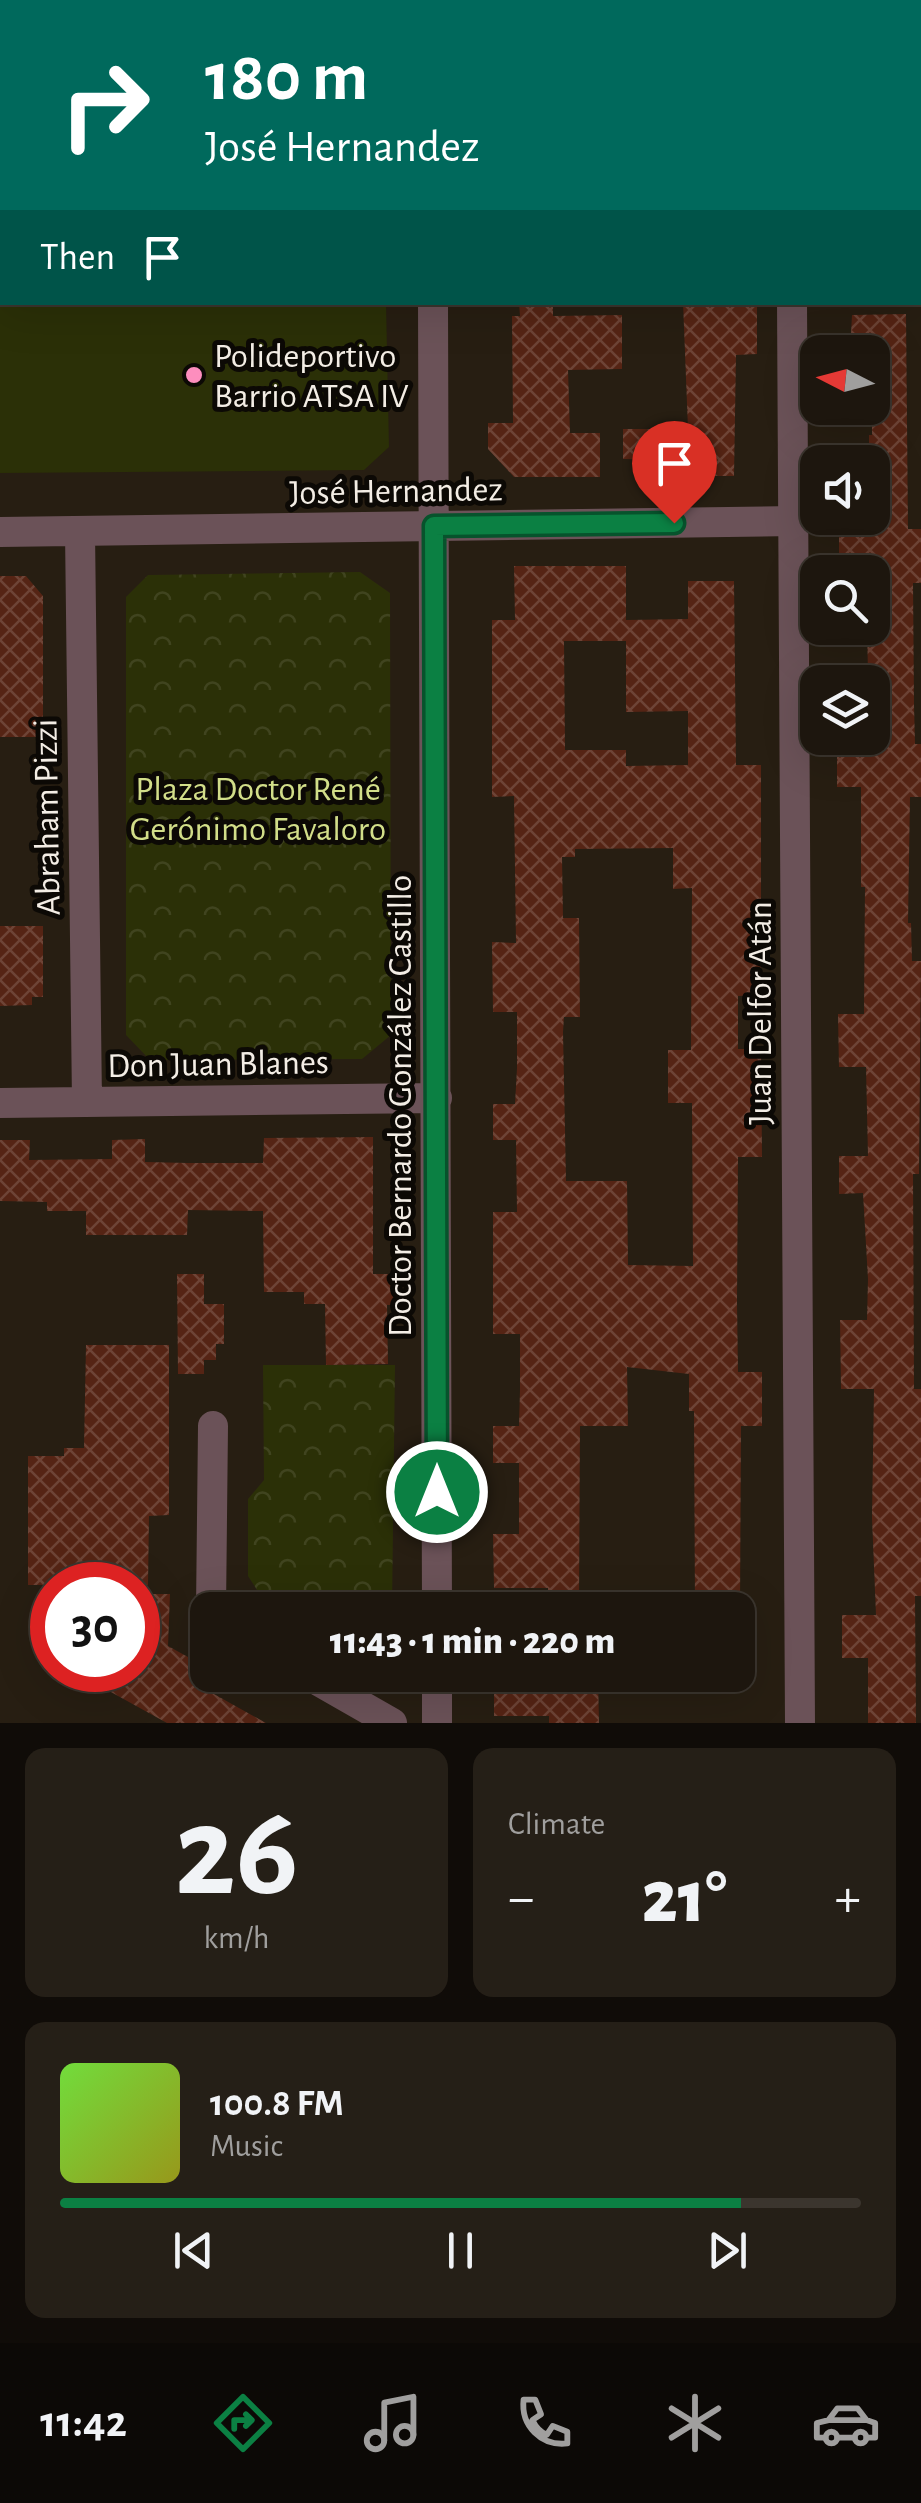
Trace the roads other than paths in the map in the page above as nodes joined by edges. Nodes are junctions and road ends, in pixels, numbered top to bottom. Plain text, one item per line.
1 (433, 305) edge
2 (792, 305) edge
3 (794, 521) junction
4 (434, 526) junction
5 (0, 532) edge
6 (80, 532) junction
7 (437, 1098) junction
8 (87, 1102) junction
9 (0, 1103) edge
10 (213, 1426) dead end
11 (211, 1592) edge
12 (437, 1592) edge
13 (338, 1692) edge
14 (437, 1692) edge
15 (392, 1723) edge
16 (437, 1723) edge
17 (800, 1723) edge

1 - 4 street, Doctor Bernardo González Castillo
2 - 3 street, Juan Delfor Atán
3 - 4 street, José Hernandez
3 - 17 street, Juan Delfor Atán
4 - 6 street, José Hernandez
4 - 7 street, Doctor Bernardo González Castillo
5 - 6 street, José Hernandez
6 - 8 street, Abraham Pizzi
7 - 8 street, Don Juan Blanes
7 - 12 street, Doctor Bernardo González Castillo
8 - 9 street, Don Juan Blanes
10 - 11 street
13 - 15 street
14 - 16 street

